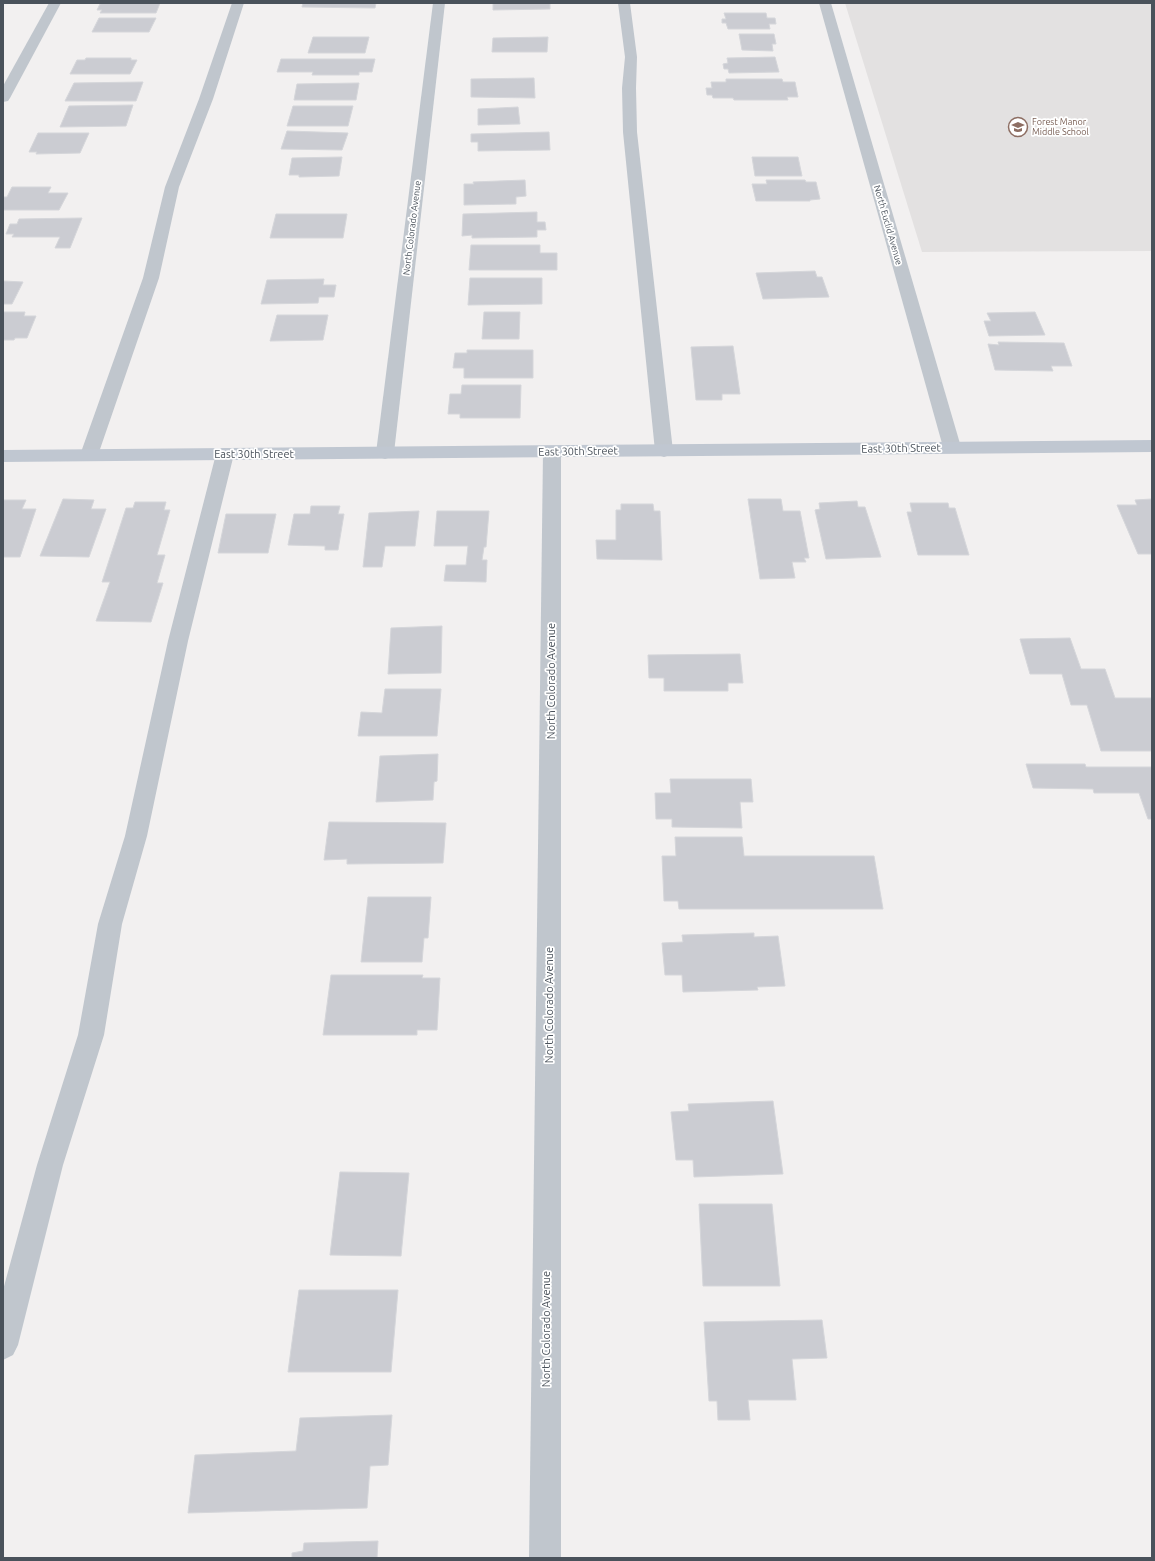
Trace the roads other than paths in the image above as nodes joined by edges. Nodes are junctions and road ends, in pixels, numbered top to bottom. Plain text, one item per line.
1 (55, 3) edge
2 (238, 3) edge
3 (439, 3) edge
4 (624, 3) edge
5 (824, 3) edge
6 (3, 98) edge
7 (1152, 446) edge
8 (952, 447) junction
9 (664, 450) junction
10 (552, 452) junction
11 (385, 453) junction
12 (225, 454) junction
13 (89, 455) junction
14 (3, 456) edge
15 (3, 1345) edge
16 (545, 1558) edge

1 - 6 street
2 - 13 street
3 - 11 street, North Colorado Avenue
4 - 9 street
5 - 8 street, North Euclid Avenue
7 - 8 main road, East 30th Street
8 - 9 main road, East 30th Street
9 - 10 main road, East 30th Street
10 - 11 main road, East 30th Street
10 - 16 street, North Colorado Avenue
11 - 12 main road, East 30th Street
12 - 13 main road, East 30th Street
12 - 15 street
13 - 14 main road, East 30th Street

